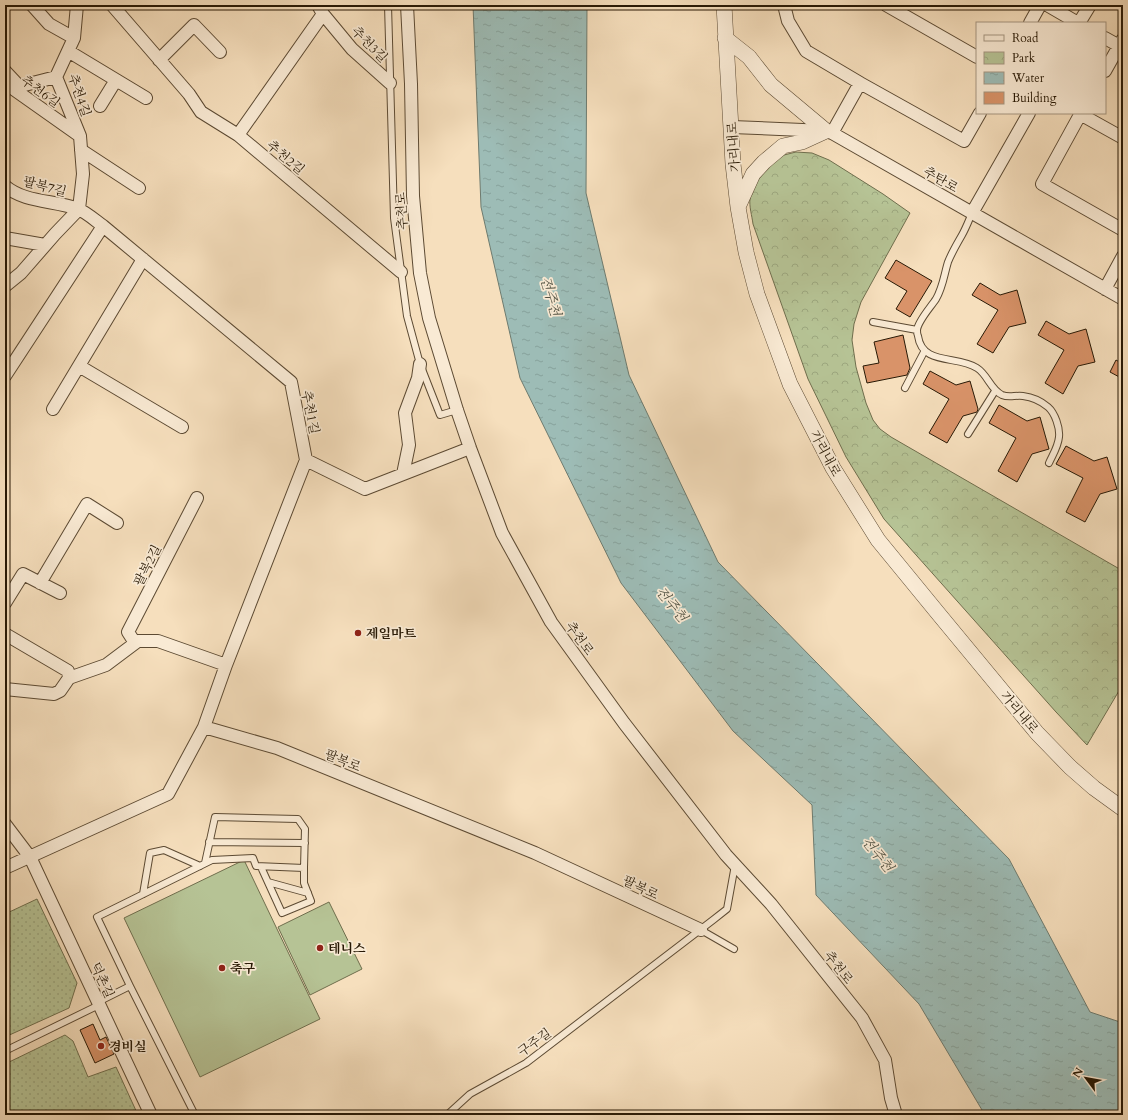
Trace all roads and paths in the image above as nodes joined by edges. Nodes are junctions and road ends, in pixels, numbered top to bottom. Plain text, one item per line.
1 (32, 5) edge
2 (77, 5) edge
3 (113, 5) edge
4 (388, 5) edge
5 (407, 5) edge
6 (724, 5) edge
7 (784, 5) edge
8 (886, 5) edge
9 (1040, 5) edge
10 (1047, 5) edge
11 (1090, 5) edge
12 (320, 9) edge
13 (1031, 22) edge
14 (1077, 22) edge
15 (1080, 22) edge
16 (74, 38) junction
17 (725, 38) junction
18 (1106, 38) edge
19 (1122, 44) edge
20 (68, 51) junction
21 (220, 52) dead end
22 (976, 56) edge
23 (159, 60) junction
24 (1106, 69) edge
25 (5, 71) edge
26 (56, 77) junction
27 (116, 80) junction
28 (390, 83) junction
29 (860, 83) junction
30 (13, 86) edge
31 (146, 98) dead end
32 (100, 106) dead end
33 (979, 114) edge
34 (1028, 114) edge
35 (1081, 114) edge
36 (732, 127) junction
37 (829, 132) junction
38 (238, 135) junction
39 (80, 136) junction
40 (1123, 138) edge
41 (81, 150) junction
42 (5, 186) edge
43 (139, 188) dead end
44 (738, 207) junction
45 (79, 209) junction
46 (972, 213) junction
47 (104, 226) junction
48 (1123, 230) edge
49 (5, 238) edge
50 (45, 245) junction
51 (1123, 256) edge
52 (143, 259) junction
53 (401, 272) junction
54 (5, 286) edge
55 (1105, 289) junction
56 (1123, 299) edge
57 (873, 322) dead end
58 (917, 330) junction
59 (924, 352) junction
60 (420, 364) junction
61 (79, 366) junction
62 (5, 376) edge
63 (905, 388) dead end
64 (996, 391) junction
65 (53, 409) dead end
66 (458, 410) junction
67 (182, 427) dead end
68 (968, 434) dead end
69 (470, 448) junction
70 (306, 460) junction
71 (1049, 462) dead end
72 (403, 474) junction
73 (197, 498) dead end
74 (116, 523) dead end
75 (40, 583) junction
76 (60, 593) dead end
77 (5, 603) edge
78 (5, 634) edge
79 (135, 643) junction
80 (226, 664) junction
81 (69, 678) junction
82 (5, 689) edge
83 (204, 727) junction
84 (1123, 809) edge
85 (5, 824) edge
86 (209, 842) junction
87 (305, 843) junction
88 (726, 855) junction
89 (30, 857) junction
90 (202, 865) junction
91 (261, 867) junction
92 (5, 868) edge
93 (304, 868) junction
94 (268, 882) junction
95 (308, 893) junction
96 (143, 894) junction
97 (701, 930) junction
98 (734, 948) dead end
99 (631, 982) joint
100 (130, 986) junction
101 (99, 1004) junction
102 (5, 1051) edge
103 (151, 1115) edge
104 (195, 1115) edge
105 (447, 1115) edge
106 (896, 1115) edge

1 - 16 street
2 - 16 street, 추천4길
3 - 23 street, 추천2길
4 - 28 lane, 추천로
5 - 66 street, 추천로
6 - 17 street, 가리내로
7 - 29 street
8 - 22 street
9 - 13 street
10 - 14 street
11 - 15 street
12 - 28 street, 추천3길
12 - 38 street
16 - 20 street, 추천4길
17 - 36 street, 가리내로
17 - 37 street
18 - 19 street
19 - 24 street
20 - 26 street, 추천4길
20 - 27 street, 추천4길
21 - 23 street
23 - 38 street, 추천2길
25 - 30 street, 추천6길
26 - 30 street
26 - 39 street, 추천4길
27 - 31 street, 추천4길
27 - 32 street, 추천4길
28 - 53 lane, 추천로
29 - 33 street
29 - 37 street
30 - 39 street, 추천6길
34 - 46 street
35 - 40 street
35 - 48 street
36 - 37 street, 추탄로
36 - 44 street, 가리내로
37 - 44 street
37 - 46 street, 추탄로
38 - 53 street, 추천2길
39 - 41 street, 추천4길
41 - 43 street
41 - 45 street, 추천4길
42 - 45 street, 팔복7길
44 - 84 street, 가리내로
45 - 47 street, 추천1길
45 - 50 street
46 - 55 street, 추탄로
46 - 58 lane
47 - 52 street, 추천1길
47 - 62 street
49 - 50 street
50 - 54 street
51 - 55 street
52 - 61 street
52 - 70 street, 추천1길
53 - 60 lane, 추천로
55 - 56 street, 추탄로
57 - 58 lane
58 - 59 lane
59 - 63 lane
59 - 64 lane
60 - 66 lane, 추천로
60 - 72 street, 추천로
61 - 65 street
61 - 67 street
64 - 68 lane
64 - 71 lane
66 - 69 street, 추천로
69 - 72 street
69 - 88 street, 추천로
70 - 72 street
70 - 80 street
73 - 79 street, 팔복2길
74 - 75 street
75 - 76 street
75 - 77 street
78 - 81 street
79 - 80 street
79 - 81 street
80 - 83 street
81 - 82 street
83 - 89 street
83 - 97 street, 팔복로
85 - 89 street, 덕촌길
86 - 87 lane
86 - 87 lane
86 - 90 lane
87 - 93 lane
88 - 97 lane, 추천로
88 - 106 street, 추천로
89 - 92 street
89 - 101 street, 덕촌길
90 - 91 lane
90 - 96 lane
90 - 96 lane
91 - 93 lane
91 - 94 lane
93 - 95 lane
94 - 95 lane
94 - 95 lane
96 - 100 lane
97 - 98 lane
97 - 99 lane, 추천로
99 - 105 lane, 구주길
100 - 101 lane
100 - 104 lane
101 - 102 lane
101 - 103 street, 덕촌길

